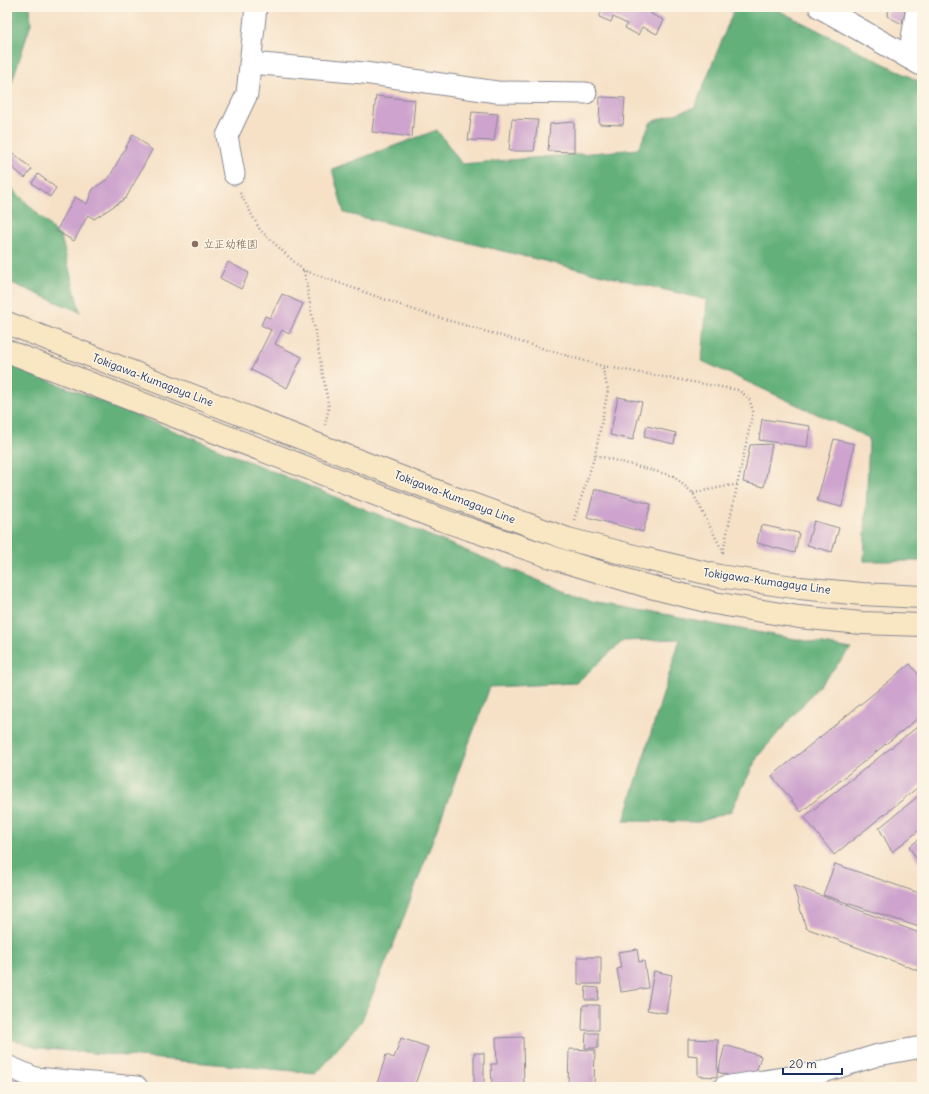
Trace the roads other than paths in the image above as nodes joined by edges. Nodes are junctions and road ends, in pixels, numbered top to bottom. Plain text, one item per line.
1 (256, 7) edge
2 (820, 7) edge
3 (917, 7) edge
4 (915, 61) edge
5 (250, 63) junction
6 (586, 93) dead end
7 (234, 174) road end
8 (7, 323) edge
9 (7, 351) edge
10 (922, 597) edge
11 (922, 625) edge
12 (922, 1047) edge
13 (7, 1066) edge
14 (818, 1079) edge
15 (35, 1082) edge
16 (137, 1087) edge
17 (724, 1087) edge

1 - 5 street
2 - 4 street
3 - 4 street
5 - 6 street
5 - 7 street
8 - 10 main road, Tokigawa-Kumagaya Line
9 - 11 main road
12 - 14 street
13 - 15 street
14 - 17 street
15 - 16 street

